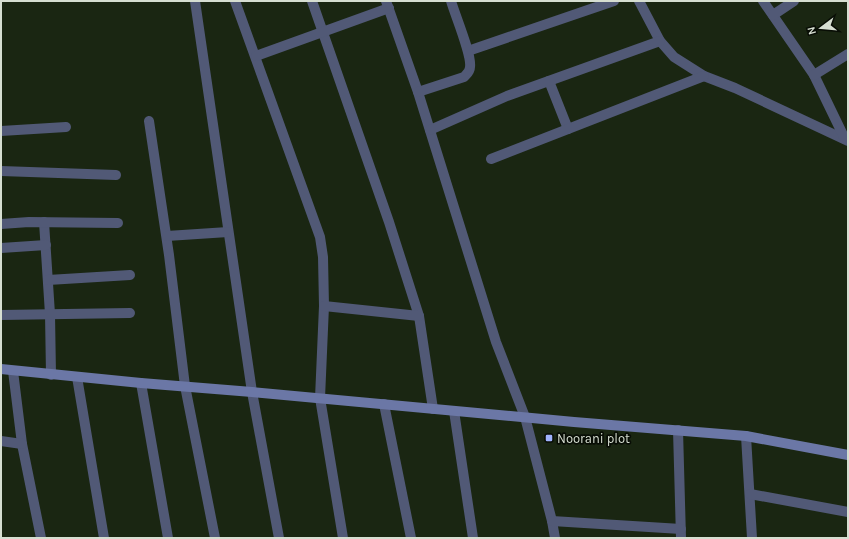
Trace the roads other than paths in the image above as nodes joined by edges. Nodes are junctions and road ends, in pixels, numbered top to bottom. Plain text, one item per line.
1 (194, 1) edge
2 (235, 1) edge
3 (312, 1) edge
4 (451, 1) edge
5 (614, 1) edge
6 (639, 1) edge
7 (763, 1) edge
8 (794, 1) edge
9 (387, 4) edge
10 (773, 15) junction
11 (322, 32) junction
12 (660, 41) junction
13 (468, 51) junction
14 (848, 54) edge
15 (256, 56) junction
16 (814, 74) junction
17 (704, 76) junction
18 (549, 81) junction
19 (418, 92) junction
20 (149, 121) dead end
21 (66, 127) dead end
22 (568, 129) junction
23 (430, 130) junction
24 (1, 131) edge
25 (846, 140) edge
26 (491, 159) dead end
27 (1, 171) edge
28 (116, 175) dead end
29 (44, 222) junction
30 (118, 223) dead end
31 (1, 224) edge
32 (228, 232) junction
33 (166, 236) junction
34 (46, 245) junction
35 (1, 248) edge
36 (130, 275) dead end
37 (48, 280) junction
38 (324, 306) junction
39 (130, 313) dead end
40 (50, 314) junction
41 (1, 315) edge
42 (419, 316) junction
43 (1, 369) edge
44 (13, 371) junction
45 (51, 375) junction
46 (78, 377) junction
47 (141, 383) junction
48 (185, 386) junction
49 (252, 392) junction
50 (320, 398) junction
51 (384, 404) junction
52 (433, 409) junction
53 (454, 410) junction
54 (525, 417) junction
55 (678, 430) junction
56 (746, 436) junction
57 (1, 441) edge
58 (22, 444) junction
59 (848, 455) edge
60 (750, 494) junction
61 (848, 512) edge
62 (552, 521) junction
63 (681, 533) edge
64 (41, 538) edge
65 (104, 538) edge
66 (168, 538) edge
67 (215, 538) edge
68 (279, 538) edge
69 (343, 538) edge
70 (411, 538) edge
71 (473, 538) edge
72 (555, 538) edge
73 (752, 538) edge

1 - 32 street
2 - 15 street
3 - 11 street
4 - 13 street
5 - 13 street
6 - 12 street
7 - 10 street
8 - 10 street
9 - 11 street
9 - 19 street
10 - 16 street
11 - 15 street
11 - 42 street
12 - 17 street
12 - 18 street
13 - 19 street
14 - 16 street
15 - 38 street
16 - 25 street
17 - 22 street
17 - 25 street
18 - 22 street
18 - 23 street
19 - 23 street
20 - 33 street
21 - 24 street
22 - 26 street
23 - 54 street
27 - 28 street
29 - 30 street
29 - 31 street
29 - 34 street
32 - 33 street
32 - 49 street
33 - 48 street
34 - 35 street
34 - 37 street
36 - 37 street
37 - 40 street
38 - 42 street
38 - 50 street
39 - 40 street
40 - 41 street
40 - 45 street
42 - 52 street
43 - 44 main road
44 - 45 main road
44 - 58 street
45 - 46 main road
46 - 47 main road
46 - 65 street
47 - 48 main road
47 - 66 street
48 - 49 main road
48 - 67 street
49 - 50 main road
49 - 68 street
50 - 51 main road
50 - 69 street
51 - 52 main road
51 - 70 street
52 - 53 main road
53 - 54 main road
53 - 71 street
54 - 55 main road
54 - 62 street
55 - 56 main road
55 - 63 street
56 - 59 main road
56 - 60 street
57 - 58 street
58 - 64 street
60 - 61 street
60 - 73 street
62 - 63 street
62 - 72 street

